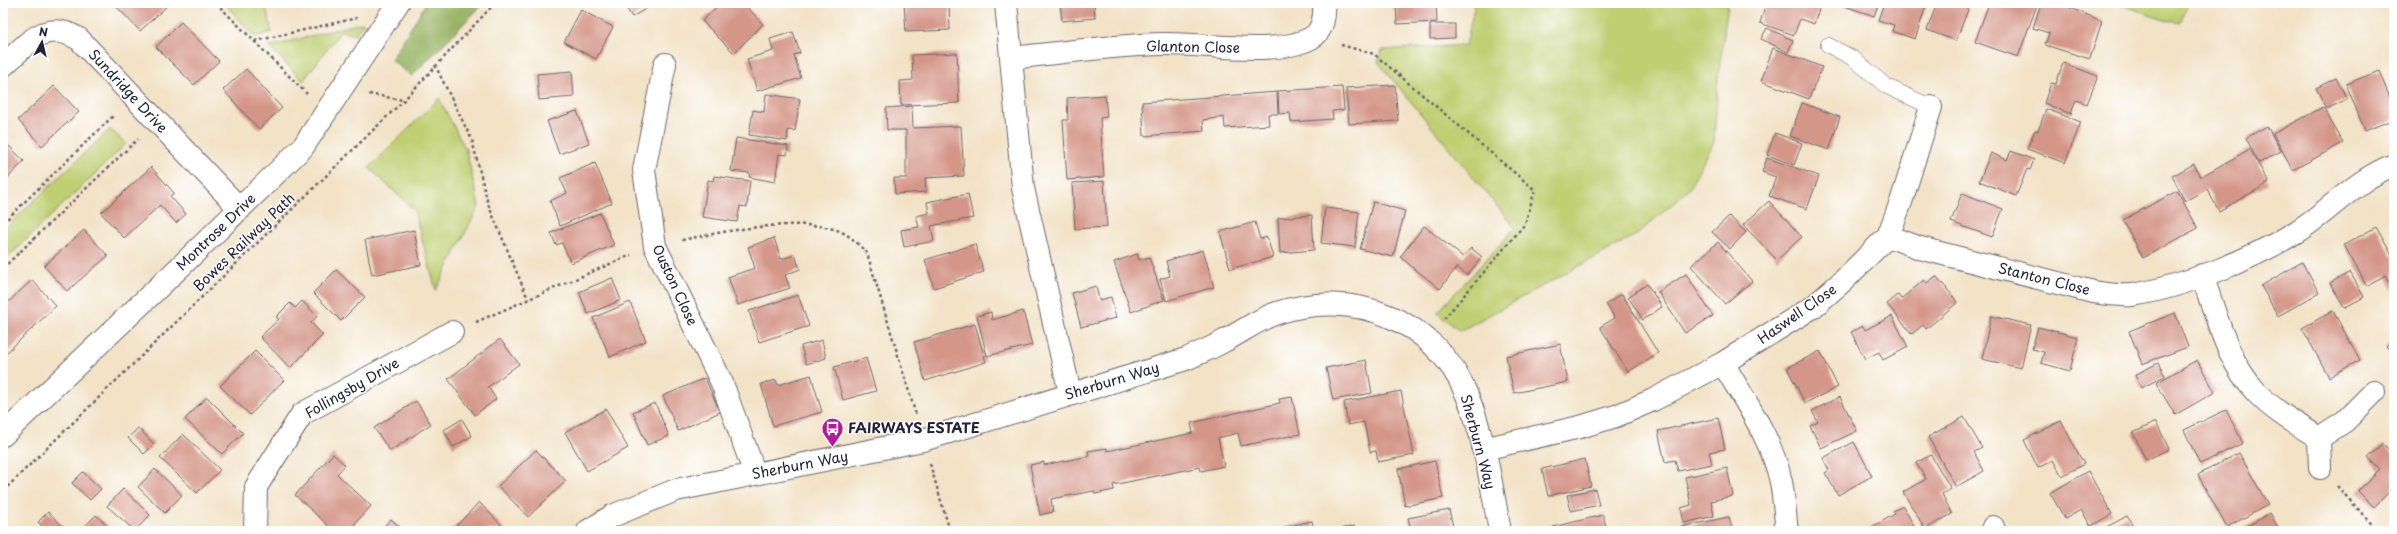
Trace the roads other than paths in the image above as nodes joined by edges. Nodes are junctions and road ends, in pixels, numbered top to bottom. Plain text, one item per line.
1 (1006, 3) edge
2 (1324, 3) edge
3 (396, 6) edge
4 (1828, 45) dead end
5 (1011, 58) junction
6 (665, 64) dead end
7 (3, 66) edge
8 (1931, 107) joint
9 (2394, 165) edge
10 (240, 209) junction
11 (1888, 236) junction
12 (2202, 275) junction
13 (452, 332) road end
14 (1723, 363) junction
15 (2374, 392) dead end
16 (1070, 393) junction
17 (3, 435) edge
18 (2319, 438) junction
19 (1483, 449) junction
20 (2320, 468) road end
21 (754, 474) junction
22 (255, 531) edge
23 (588, 531) edge
24 (1500, 531) edge
25 (1787, 531) edge

1 - 5 street
2 - 5 street, Glanton Close
3 - 10 street, Montrose Drive
4 - 8 lane
5 - 16 street
6 - 21 street, Ouston Close
7 - 10 street, Sundridge Drive
8 - 11 street, Haswell Close
9 - 12 street, Stanton Close
10 - 17 street, Montrose Drive
11 - 12 street, Stanton Close
11 - 14 street, Haswell Close
12 - 18 street
13 - 22 street, Follingsby Drive
14 - 19 street, Haswell Close
14 - 25 street
15 - 18 street
16 - 19 street, Sherburn Way
16 - 21 street, Sherburn Way
18 - 20 street
19 - 24 street, Sherburn Way
21 - 23 street, Sherburn Way

